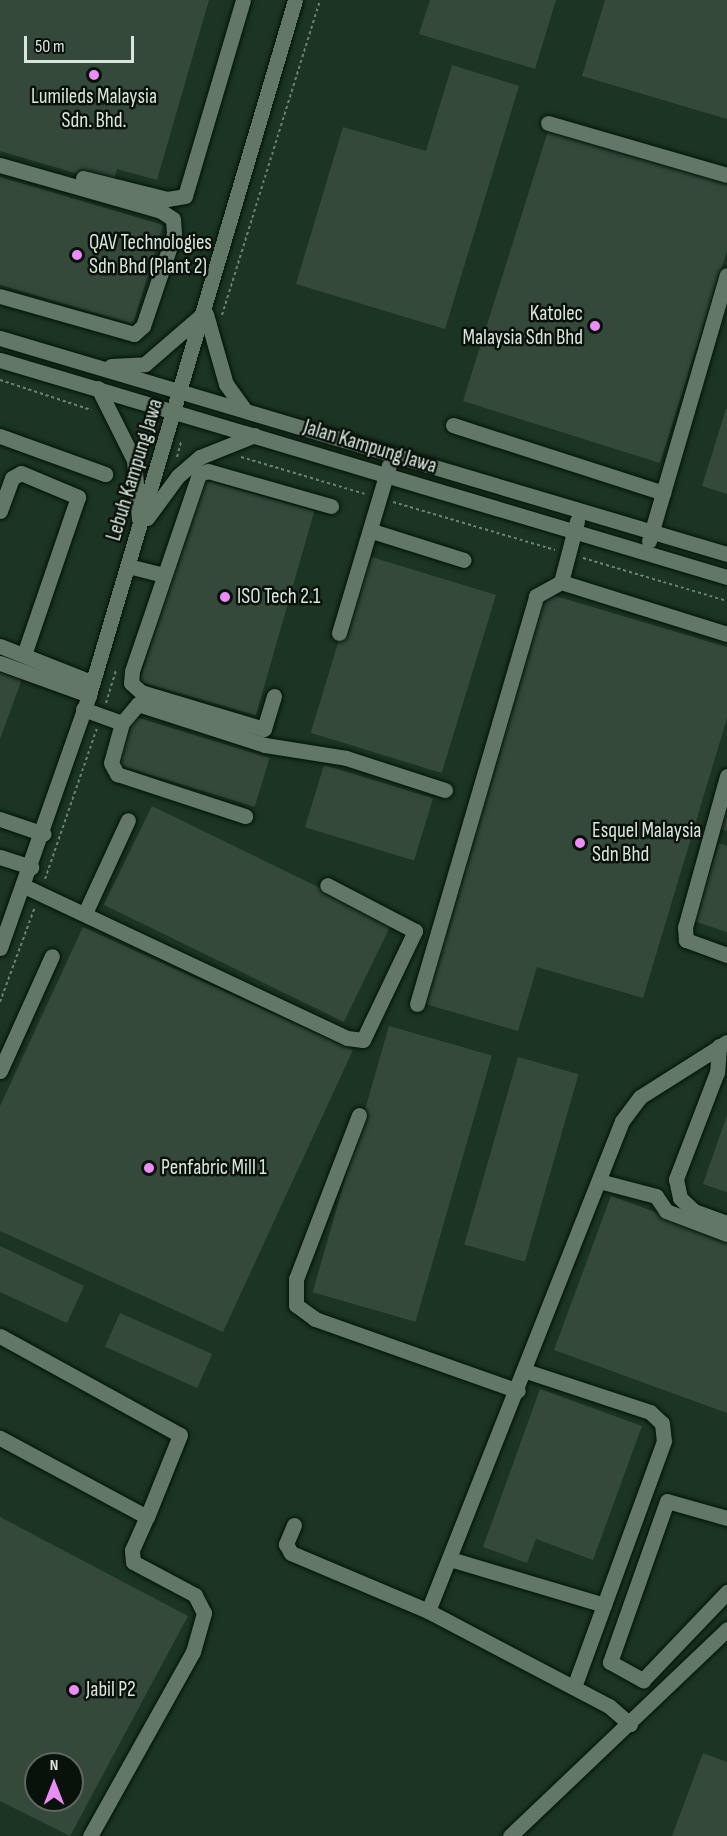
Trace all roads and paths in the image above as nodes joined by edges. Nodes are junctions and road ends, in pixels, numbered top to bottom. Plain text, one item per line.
1 (243, 0) edge
2 (295, 0) edge
3 (320, 0) edge
4 (548, 123) dead end
5 (0, 165) edge
6 (727, 175) edge
7 (83, 178) dead end
8 (727, 275) edge
9 (0, 296) edge
10 (205, 312) junction
11 (219, 324) dead end
12 (0, 338) edge
13 (0, 360) edge
14 (100, 367) junction
15 (0, 380) edge
16 (98, 388) junction
17 (181, 390) junction
18 (111, 409) junction
19 (244, 409) junction
20 (175, 411) junction
21 (453, 424) dead end
22 (182, 434) dead end
23 (255, 435) junction
24 (0, 436) edge
25 (391, 453) junction
26 (239, 457) dead end
27 (176, 464) dead end
28 (105, 474) dead end
29 (387, 475) junction
30 (663, 493) junction
31 (381, 498) junction
32 (331, 506) dead end
33 (580, 509) junction
34 (0, 511) edge
35 (140, 528) junction
36 (372, 531) junction
37 (574, 531) junction
38 (652, 531) junction
39 (645, 552) junction
40 (568, 554) junction
41 (727, 554) edge
42 (464, 561) dead end
43 (128, 566) junction
44 (163, 575) junction
45 (727, 577) edge
46 (561, 582) junction
47 (727, 601) edge
48 (339, 633) dead end
49 (727, 634) edge
50 (0, 646) edge
51 (24, 655) junction
52 (120, 660) dead end
53 (0, 663) edge
54 (88, 695) junction
55 (274, 696) dead end
56 (101, 716) junction
57 (122, 723) junction
58 (727, 776) edge
59 (445, 790) dead end
60 (245, 816) dead end
61 (0, 819) edge
62 (128, 820) dead end
63 (44, 834) junction
64 (0, 857) edge
65 (31, 867) junction
66 (327, 885) dead end
67 (24, 886) junction
68 (40, 892) junction
69 (86, 911) junction
70 (0, 948) edge
71 (727, 955) edge
72 (52, 956) dead end
73 (0, 1002) edge
74 (417, 1004) dead end
75 (723, 1044) edge
76 (0, 1071) edge
77 (359, 1115) dead end
78 (599, 1181) junction
79 (727, 1223) edge
80 (727, 1234) edge
81 (1, 1340) edge
82 (526, 1371) junction
83 (518, 1391) junction
84 (0, 1438) edge
85 (147, 1517) junction
86 (727, 1518) edge
87 (294, 1525) dead end
88 (450, 1559) junction
89 (727, 1592) edge
90 (604, 1605) junction
91 (428, 1611) junction
92 (727, 1629) edge
93 (574, 1687) junction
94 (630, 1724) junction
95 (90, 1836) edge
96 (510, 1836) edge

1 - 7 street
2 - 10 street, Lebuh Kampung Jawa
3 - 11 path
4 - 6 street
5 - 9 street
8 - 30 street
10 - 14 street
10 - 17 street, Lebuh Kampung Jawa
10 - 19 street
12 - 14 street, Jalan Kampung Jawa
13 - 16 street, Jalan Kampung Jawa
14 - 17 street, Jalan Kampung Jawa
15 - 18 path
16 - 18 street
16 - 20 street, Jalan Kampung Jawa
17 - 19 street, Jalan Kampung Jawa
17 - 20 street, Lebuh Kampung Jawa
18 - 35 street
19 - 25 street, Jalan Kampung Jawa
20 - 23 street, Jalan Kampung Jawa
20 - 35 street, Lebuh Kampung Jawa
21 - 30 street
22 - 27 path
23 - 29 street, Jalan Kampung Jawa
23 - 35 street
24 - 28 street
25 - 29 street
25 - 33 street, Jalan Kampung Jawa
26 - 31 path
29 - 31 street
29 - 37 street, Jalan Kampung Jawa
30 - 38 street
31 - 36 street
31 - 40 path
32 - 44 street
33 - 37 street
33 - 38 street, Jalan Kampung Jawa
34 - 51 street
35 - 43 street, Lebuh Kampung Jawa
36 - 42 street
36 - 48 street
37 - 39 street, Jalan Kampung Jawa
37 - 40 street
38 - 39 street
38 - 41 street, Jalan Kampung Jawa
39 - 45 street, Jalan Kampung Jawa
40 - 46 street
40 - 47 path
43 - 44 street
43 - 54 street, Lebuh Kampung Jawa
44 - 55 street
46 - 49 street
46 - 74 street
50 - 51 street
51 - 54 street
52 - 56 path
53 - 54 street
54 - 56 street
54 - 63 street, Lebuh Kampung Jawa
56 - 57 street
56 - 68 path
57 - 59 street
57 - 60 street
58 - 71 street
61 - 63 street
62 - 69 street
63 - 65 street, Lebuh Kampung Jawa
64 - 65 street
65 - 67 street, Lebuh Kampung Jawa
66 - 69 street
67 - 68 street
67 - 70 street, Lebuh Kampung Jawa
68 - 69 street
68 - 73 path
72 - 76 street
75 - 78 street
75 - 79 street
77 - 83 street
78 - 80 street
78 - 82 street
81 - 85 street
82 - 83 street
82 - 90 street
83 - 88 street
84 - 85 street
85 - 95 street
86 - 89 street
87 - 91 street
88 - 90 street
88 - 91 street
90 - 93 street
91 - 93 street
92 - 94 street
93 - 94 street
94 - 96 street

